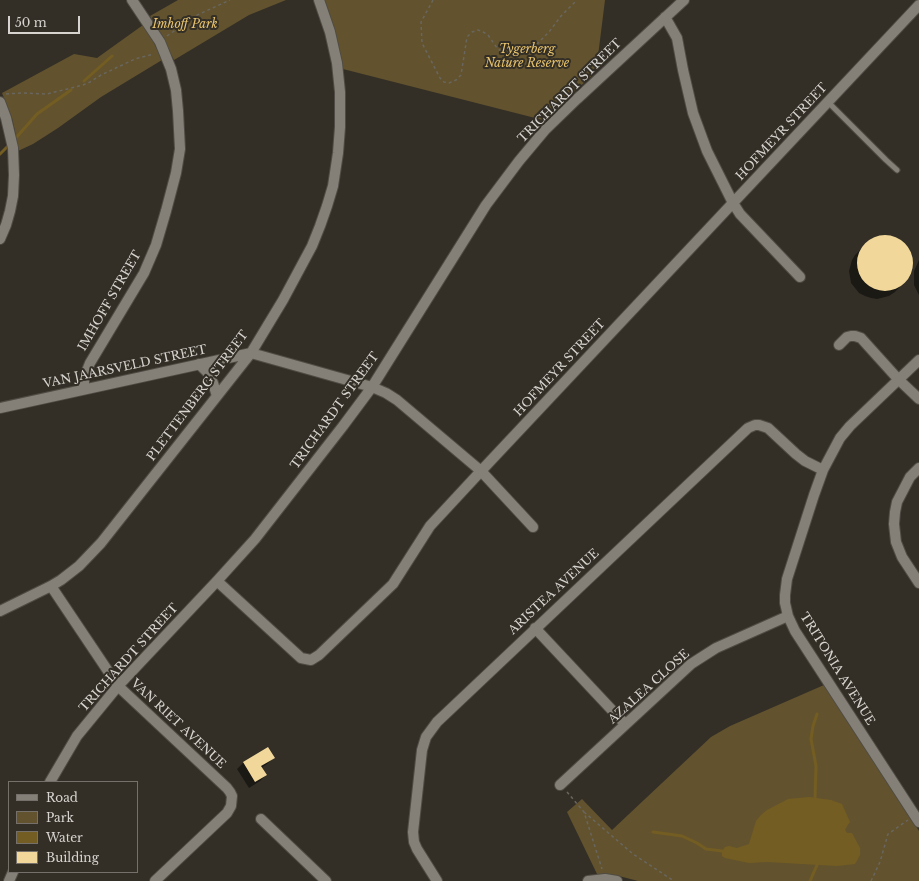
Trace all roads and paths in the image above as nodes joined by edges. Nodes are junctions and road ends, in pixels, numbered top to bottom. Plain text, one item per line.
1 (132, 0) edge
2 (230, 0) edge
3 (319, 0) edge
4 (433, 0) edge
5 (577, 0) edge
6 (684, 0) edge
7 (919, 5) edge
8 (665, 18) junction
9 (162, 47) junction
10 (0, 95) edge
11 (0, 102) edge
12 (828, 102) junction
13 (897, 170) dead end
14 (733, 203) junction
15 (0, 239) edge
16 (800, 277) dead end
17 (839, 345) dead end
18 (251, 352) junction
19 (919, 360) edge
20 (199, 364) junction
21 (898, 380) junction
22 (372, 387) junction
23 (84, 389) junction
24 (217, 396) junction
25 (919, 399) edge
26 (0, 408) edge
27 (919, 468) edge
28 (481, 470) junction
29 (824, 470) junction
30 (533, 527) dead end
31 (217, 581) junction
32 (919, 583) edge
33 (51, 586) junction
34 (0, 611) edge
35 (788, 616) junction
36 (535, 628) junction
37 (118, 686) junction
38 (625, 724) junction
39 (51, 781) edge
40 (560, 785) joint
41 (584, 812) junction
42 (261, 819) dead end
43 (917, 819) edge
44 (605, 879) junction
45 (323, 880) edge
46 (155, 881) edge
47 (437, 881) edge
48 (588, 881) edge
49 (617, 881) edge
50 (674, 881) edge
51 (870, 881) edge

1 - 9 street, IMHOFF STREET
2 - 9 path
3 - 18 street, PLETTENBERG STREET
4 - 5 path
6 - 8 street, TRICHARDT STREET
7 - 12 street, HOFMEYR STREET
8 - 14 street
8 - 22 street, TRICHARDT STREET
9 - 10 path
9 - 23 street, IMHOFF STREET
11 - 15 street
12 - 13 lane
12 - 14 street, HOFMEYR STREET
14 - 16 street
14 - 28 street, HOFMEYR STREET
17 - 21 street
18 - 20 street, VAN JAARSVELD STREET
18 - 22 street, VAN JAARSVELD STREET
18 - 24 street, PLETTENBERG STREET
19 - 21 street, TRITONIA AVENUE
20 - 23 street, VAN JAARSVELD STREET
20 - 24 street
21 - 25 street
21 - 29 street, TRITONIA AVENUE
22 - 28 street, VAN JAARSVELD STREET
22 - 31 street, TRICHARDT STREET
23 - 26 street, VAN JAARSVELD STREET
24 - 33 street, PLETTENBERG STREET
27 - 32 street
28 - 30 street, VAN JAARSVELD STREET
28 - 31 street, HOFMEYR STREET
29 - 35 street, TRITONIA AVENUE
29 - 36 street, ARISTEA AVENUE
31 - 37 street, TRICHARDT STREET
33 - 34 street, PLETTENBERG STREET
33 - 37 street, VAN RIET AVENUE
35 - 38 street, AZALEA CLOSE
35 - 43 street, TRITONIA AVENUE
36 - 38 street
36 - 47 street, ARISTEA AVENUE
37 - 39 street, TRICHARDT STREET
37 - 46 street, VAN RIET AVENUE
38 - 40 street, AZALEA CLOSE
40 - 41 path
41 - 44 path
41 - 50 path
42 - 45 street
43 - 51 path
44 - 48 street
44 - 49 street

